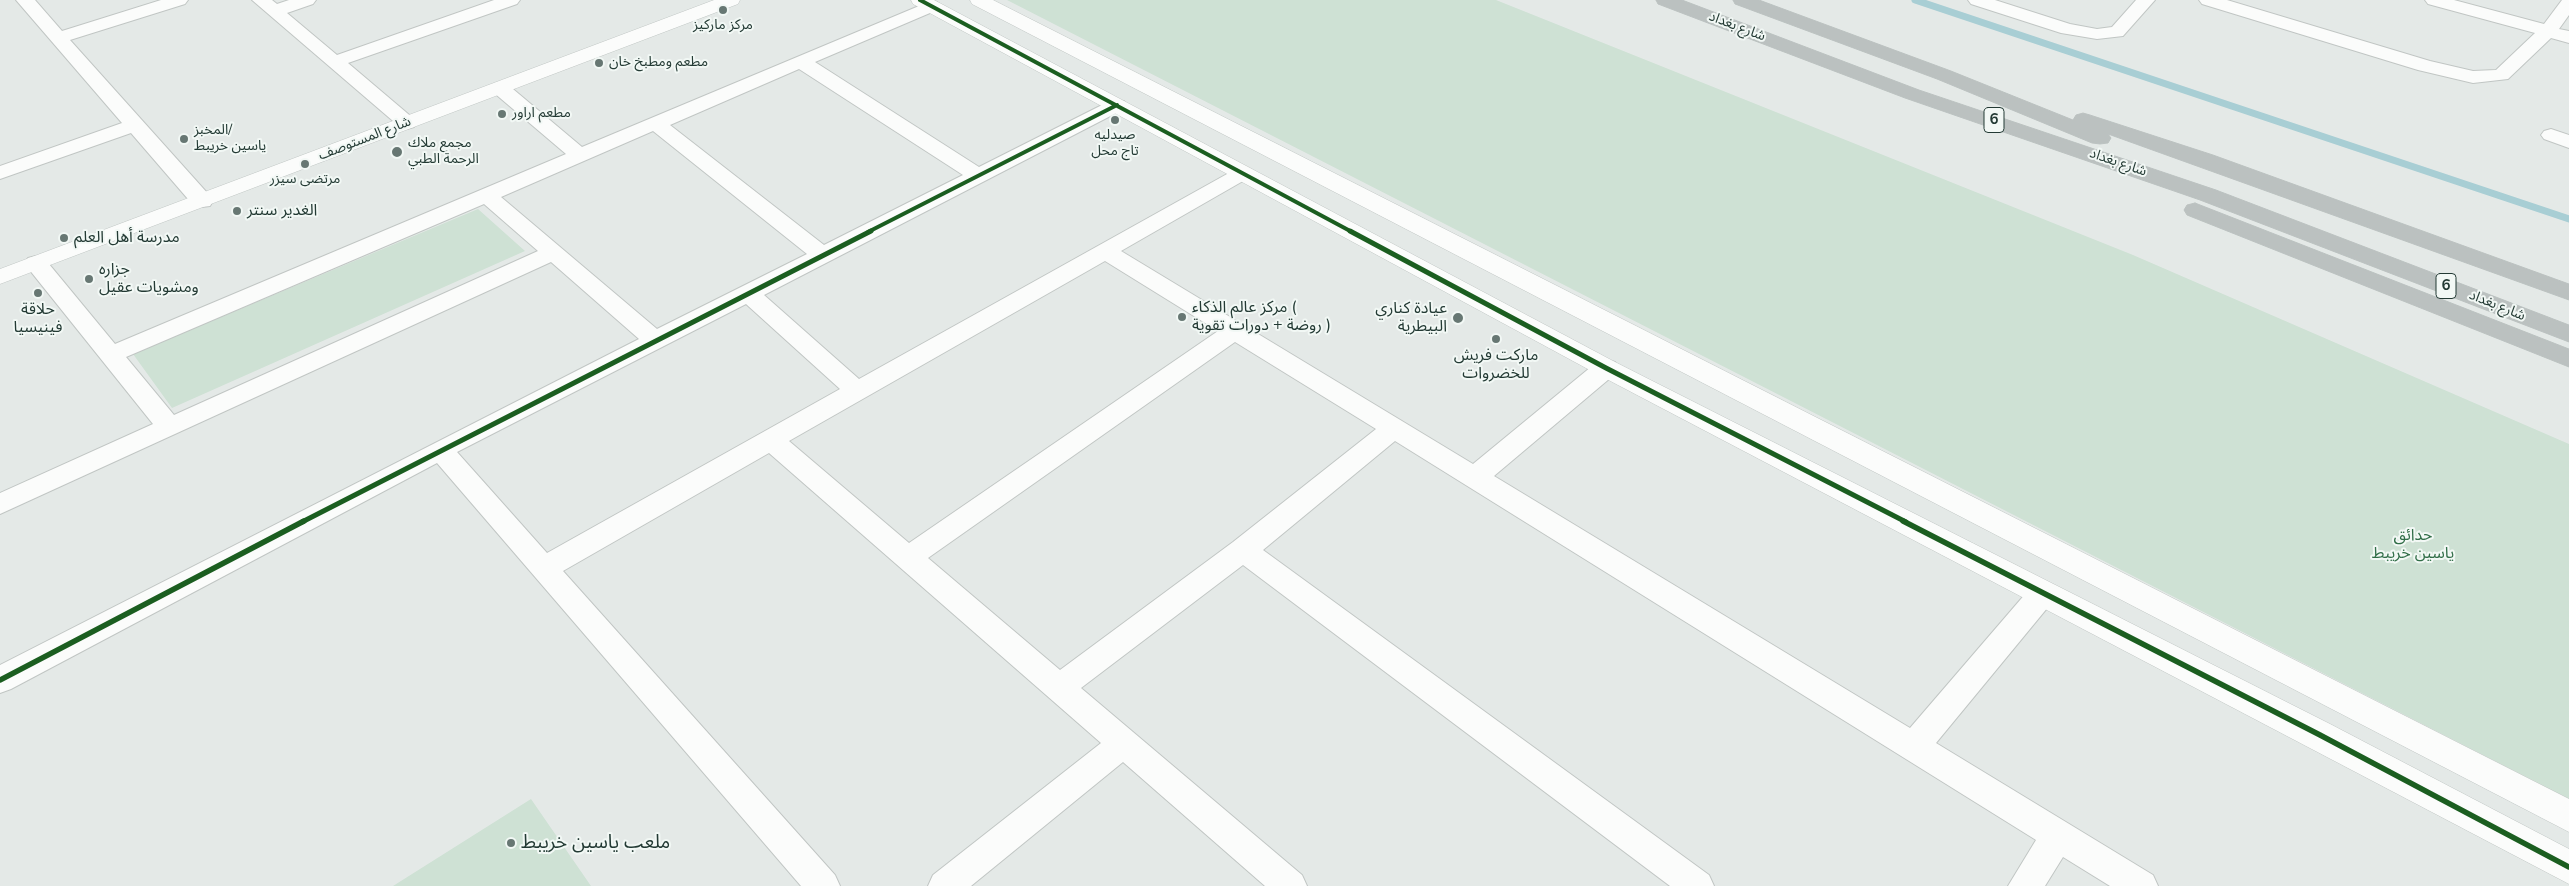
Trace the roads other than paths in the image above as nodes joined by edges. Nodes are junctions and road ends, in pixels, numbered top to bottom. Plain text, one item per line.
1 (25, 0) edge
2 (179, 0) edge
3 (307, 0) edge
4 (511, 0) edge
5 (731, 0) edge
6 (978, 0) edge
7 (1665, 0) edge
8 (1742, 0) edge
9 (1977, 0) edge
10 (2146, 0) edge
11 (2208, 0) edge
12 (2434, 0) edge
13 (925, 3) edge
14 (2569, 3) edge
15 (267, 6) edge
16 (2548, 31) junction
17 (2569, 36) edge
18 (58, 38) junction
19 (1080, 53) junction
20 (334, 62) junction
21 (800, 62) junction
22 (1046, 68) junction
23 (1944, 75) junction
24 (500, 88) junction
25 (1912, 94) junction
26 (1117, 105) junction
27 (407, 123) junction
28 (656, 123) junction
29 (135, 125) junction
30 (580, 155) junction
31 (0, 173) edge
32 (1243, 173) junction
33 (979, 176) junction
34 (486, 195) junction
35 (202, 201) junction
36 (2329, 232) junction
37 (1105, 251) junction
38 (553, 253) junction
39 (823, 255) junction
40 (36, 263) junction
41 (0, 277) edge
42 (2569, 292) edge
43 (748, 293) junction
44 (2569, 316) edge
45 (1234, 331) junction
46 (2569, 334) edge
47 (655, 340) junction
48 (110, 355) junction
49 (2569, 359) edge
50 (1606, 368) junction
51 (857, 391) junction
52 (170, 427) junction
53 (1394, 428) junction
54 (772, 440) junction
55 (440, 450) junction
56 (1474, 478) junction
57 (0, 504) edge
58 (1243, 550) junction
59 (908, 558) junction
60 (544, 568) junction
61 (2043, 593) junction
62 (0, 680) edge
63 (1060, 688) junction
64 (2336, 697) junction
65 (2320, 735) junction
66 (1124, 743) junction
67 (1913, 747) junction
68 (2569, 816) edge
69 (2058, 835) junction
70 (2569, 866) edge
71 (823, 886) edge
72 (944, 886) edge
73 (1290, 886) edge
74 (1697, 886) edge
75 (2025, 886) edge
76 (2141, 886) edge

1 - 18 street
2 - 18 street
3 - 15 street
4 - 20 street
5 - 24 street, شارع المستوصف
6 - 19 street
7 - 25 highway, شارع بغداد / 6
8 - 23 highway, شارع بغداد / 6
9 - 10 street
11 - 16 street
12 - 16 street
13 - 21 street
13 - 22 street
14 - 16 street
15 - 20 street
16 - 17 street
18 - 29 street
19 - 22 street
19 - 64 street
20 - 27 street
21 - 28 street
21 - 33 street
22 - 26 street
23 - 36 highway, شارع بغداد / 6
23 - 42 highway
24 - 27 street, شارع المستوصف
24 - 30 street
25 - 36 highway, شارع بغداد / 6
25 - 49 highway
26 - 32 street
26 - 33 street
27 - 35 street, شارع المستوصف
28 - 30 street
28 - 39 street
29 - 31 street
29 - 35 street
30 - 34 street
32 - 37 street
32 - 50 street
33 - 39 street
34 - 38 street
34 - 48 street
35 - 40 street, شارع المستوصف
36 - 44 highway, شارع بغداد / 6
36 - 46 highway, شارع بغداد / 6
37 - 45 street
37 - 51 street
38 - 47 street
38 - 52 street
39 - 43 street
40 - 41 street, شارع المستوصف
40 - 48 street
43 - 47 street
43 - 51 street
45 - 53 street
45 - 59 street
47 - 55 street
48 - 52 street
50 - 56 street
50 - 61 street
51 - 54 street
52 - 57 street
53 - 56 street
53 - 58 street
54 - 59 street
54 - 60 street
55 - 60 street
55 - 62 street
56 - 67 street
58 - 63 street
58 - 74 street
59 - 63 street
60 - 71 street
61 - 65 street
61 - 67 street
63 - 66 street
64 - 65 street
64 - 68 street
65 - 70 street
66 - 72 street
66 - 73 street
67 - 69 street
69 - 75 street
69 - 76 street

